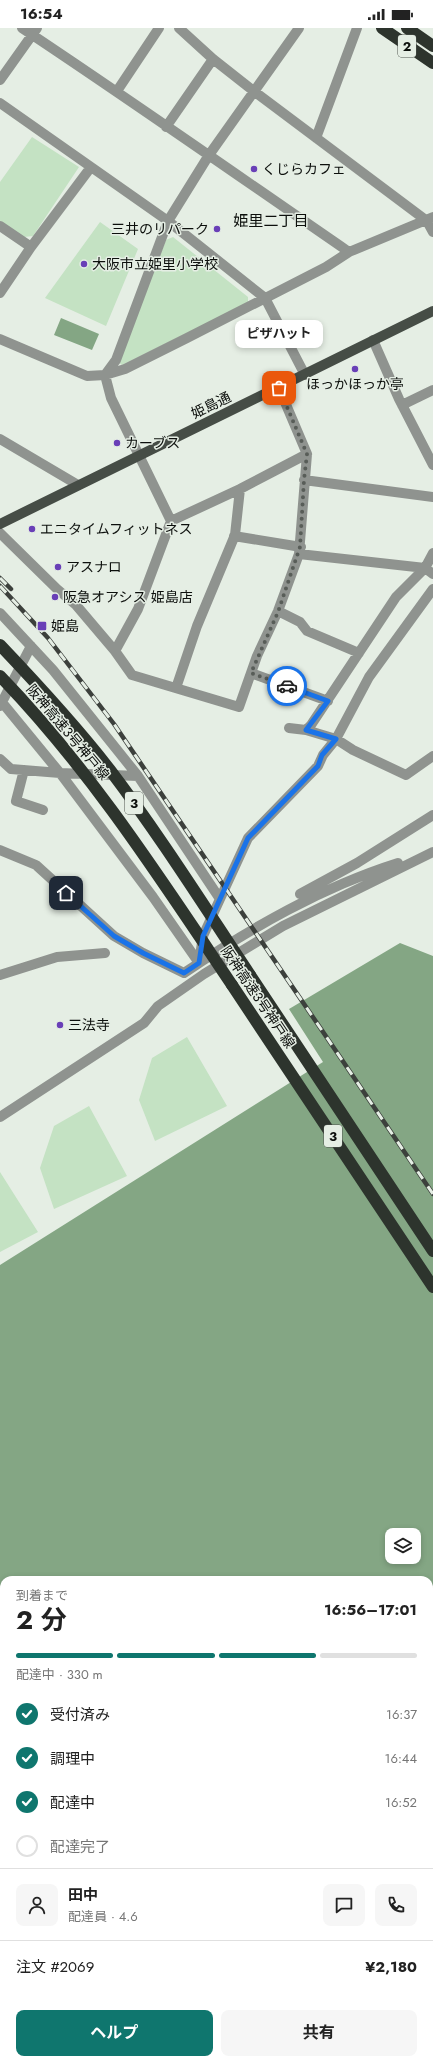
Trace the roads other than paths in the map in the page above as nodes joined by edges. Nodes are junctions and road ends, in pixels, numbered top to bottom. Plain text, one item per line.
1 (22, 28) edge
2 (159, 28) edge
3 (180, 28) edge
4 (299, 28) edge
5 (357, 28) edge
6 (382, 28) edge
7 (407, 28) edge
8 (34, 31) edge
9 (433, 46) edge
10 (213, 59) junction
11 (433, 64) edge
12 (0, 80) edge
13 (117, 91) junction
14 (255, 92) junction
15 (0, 103) edge
16 (166, 127) junction
17 (316, 138) junction
18 (209, 155) junction
19 (91, 167) junction
20 (430, 219) edge
21 (168, 220) junction
22 (0, 226) edge
23 (433, 232) edge
24 (31, 247) junction
25 (349, 252) junction
26 (0, 293) edge
27 (265, 298) junction
28 (433, 311) edge
29 (0, 340) edge
30 (373, 340) junction
31 (105, 375) junction
32 (305, 375) junction
33 (279, 388) junction
34 (433, 390) edge
35 (402, 405) junction
36 (0, 439) edge
37 (307, 454) junction
38 (139, 455) junction
39 (433, 465) edge
40 (304, 480) junction
41 (78, 485) junction
42 (240, 489) junction
43 (433, 498) edge
44 (171, 521) junction
45 (0, 524) edge
46 (0, 533) edge
47 (234, 536) junction
48 (300, 550) junction
49 (433, 553) edge
50 (425, 568) junction
51 (433, 574) edge
52 (433, 589) edge
53 (0, 612) edge
54 (278, 612) junction
55 (0, 636) edge
56 (0, 645) edge
57 (31, 646) junction
58 (115, 651) junction
59 (359, 653) junction
60 (251, 673) junction
61 (0, 676) edge
62 (176, 688) junction
63 (328, 701) junction
64 (1, 703) edge
65 (289, 728) dead end
66 (306, 730) junction
67 (336, 739) junction
68 (433, 756) edge
69 (0, 759) edge
70 (24, 770) junction
71 (110, 770) junction
72 (60, 773) junction
73 (138, 776) junction
74 (43, 810) dead end
75 (433, 815) edge
76 (0, 850) edge
77 (433, 852) edge
78 (300, 894) dead end
79 (220, 899) junction
80 (105, 953) dead end
81 (199, 963) junction
82 (0, 975) edge
83 (0, 1116) edge
84 (433, 1251) edge
85 (433, 1287) edge

1 - 8 street
2 - 13 street
3 - 10 street
4 - 14 street
5 - 17 street
6 - 11 highway, 2
7 - 9 highway, 2
8 - 12 street
8 - 13 street
10 - 14 street
10 - 16 street
13 - 16 street
14 - 17 street
14 - 18 street
15 - 19 street
16 - 18 street
17 - 20 street
18 - 21 street
18 - 25 street
19 - 21 street
19 - 24 street
20 - 23 street
20 - 25 street
21 - 27 street
21 - 31 street
22 - 24 street
24 - 26 street
25 - 27 street
27 - 31 street
27 - 32 street
28 - 30 main road, 姫島通
29 - 31 street
30 - 32 main road, 姫島通
30 - 35 street
31 - 38 street
32 - 33 main road, 姫島通
33 - 37 street
33 - 38 main road, 姫島通
34 - 35 street
35 - 39 street
36 - 41 street
37 - 40 street
37 - 42 street
38 - 41 main road, 姫島通
38 - 44 street
40 - 43 street
40 - 48 street
41 - 45 main road, 姫島通
42 - 44 street
42 - 47 street
44 - 58 street
46 - 58 street
47 - 48 street
47 - 62 street
48 - 50 street
48 - 54 street
49 - 50 street
50 - 51 street
50 - 59 street
52 - 67 street
53 - 57 street
54 - 59 street
54 - 60 street
55 - 71 highway, 3, bridge
56 - 71 highway, 阪神高速3号神戸線 / 3, bridge
57 - 64 street
57 - 73 street
58 - 62 street
59 - 63 street
60 - 62 street
60 - 63 street
61 - 85 highway, 阪神高速3号神戸線 / 3, bridge
63 - 66 street
64 - 72 street
65 - 66 street
66 - 67 street
67 - 68 street
67 - 79 street
69 - 70 street
70 - 72 street
70 - 74 street
71 - 84 highway, 阪神高速3号神戸線 / 3, bridge
72 - 73 street
72 - 81 street
73 - 79 street
75 - 78 street
76 - 81 street
77 - 81 street
77 - 83 street
79 - 81 street
80 - 82 street

